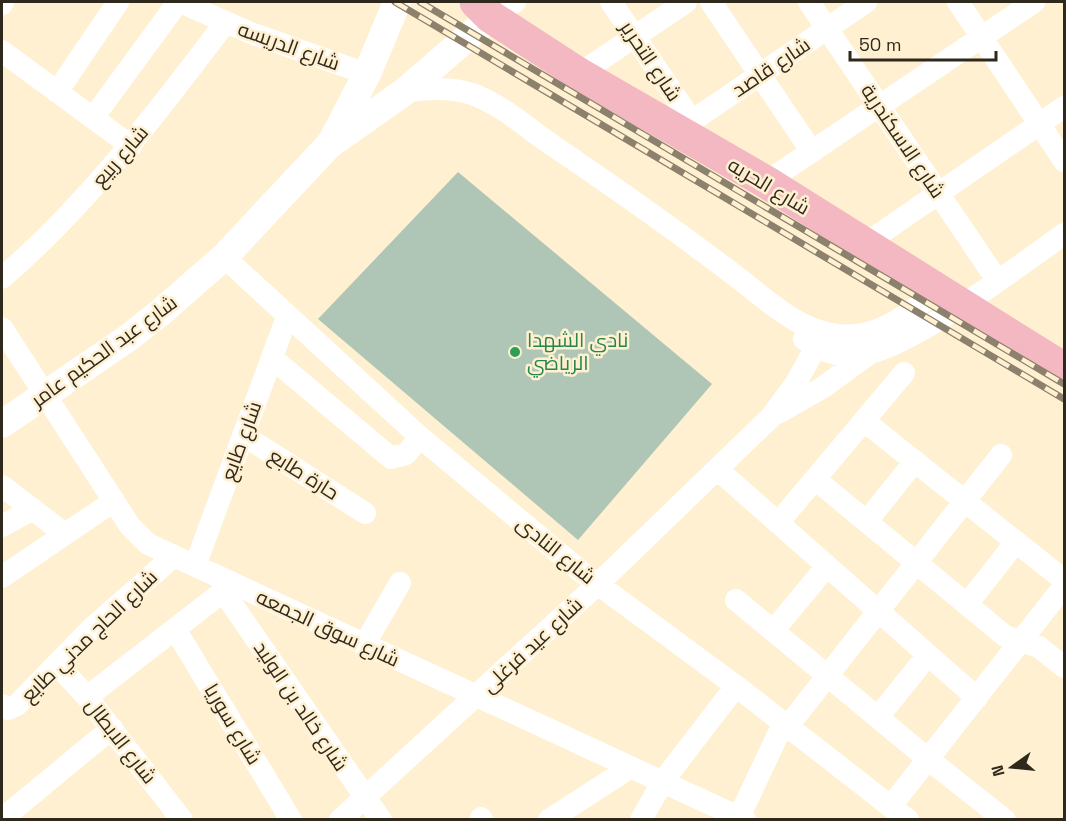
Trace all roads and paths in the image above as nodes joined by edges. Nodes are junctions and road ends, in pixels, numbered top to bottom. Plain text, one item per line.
1 (118, 2) edge
2 (179, 2) edge
3 (397, 2) edge
4 (611, 2) edge
5 (686, 2) edge
6 (711, 2) edge
7 (809, 2) edge
8 (866, 2) edge
9 (958, 2) edge
10 (1034, 2) edge
11 (492, 5) edge
12 (225, 22) junction
13 (827, 28) junction
14 (634, 36) junction
15 (981, 37) junction
16 (2, 51) edge
17 (367, 74) junction
18 (579, 74) junction
19 (760, 74) junction
20 (57, 92) junction
21 (404, 92) junction
22 (880, 106) junction
23 (1065, 107) edge
24 (93, 118) junction
25 (1040, 124) junction
26 (684, 126) junction
27 (329, 145) junction
28 (131, 146) junction
29 (812, 152) junction
30 (1065, 160) edge
31 (766, 182) junction
32 (938, 194) junction
33 (1065, 234) edge
34 (865, 244) junction
35 (224, 257) junction
36 (2, 278) edge
37 (997, 280) junction
38 (950, 297) junction
39 (287, 317) junction
40 (2, 328) edge
41 (820, 339) junction
42 (870, 353) junction
43 (272, 358) junction
44 (1062, 364) edge
45 (904, 373) dead end
46 (45, 395) junction
47 (771, 417) junction
48 (864, 421) junction
49 (2, 424) edge
50 (243, 435) junction
51 (420, 437) junction
52 (1001, 455) dead end
53 (915, 461) junction
54 (717, 469) junction
55 (815, 479) junction
56 (2, 486) edge
57 (114, 501) junction
58 (965, 501) junction
59 (33, 509) junction
60 (365, 513) dead end
61 (867, 521) junction
62 (778, 523) junction
63 (2, 526) edge
64 (65, 534) junction
65 (1016, 542) junction
66 (174, 556) junction
67 (916, 562) junction
68 (195, 566) junction
69 (827, 566) junction
70 (2, 577) edge
71 (1065, 580) edge
72 (400, 583) dead end
73 (598, 584) junction
74 (1065, 586) edge
75 (228, 588) junction
76 (736, 600) dead end
77 (967, 604) junction
78 (878, 611) junction
79 (175, 629) junction
80 (773, 631) junction
81 (1022, 642) junction
82 (364, 645) junction
83 (928, 655) junction
84 (57, 664) junction
85 (1065, 667) edge
86 (827, 675) junction
87 (736, 686) junction
88 (87, 697) junction
89 (476, 697) junction
90 (977, 698) junction
91 (2, 705) edge
92 (878, 717) junction
93 (786, 724) junction
94 (112, 728) junction
95 (928, 759) junction
96 (631, 766) junction
97 (663, 781) junction
98 (364, 798) junction
99 (899, 812) edge
100 (742, 818) edge
101 (2, 819) edge
102 (182, 819) edge
103 (291, 819) edge
104 (340, 819) edge
105 (381, 819) edge
106 (549, 819) edge
107 (641, 819) edge
108 (1005, 819) edge

1 - 20 street
2 - 12 street, شارع الدريسه
2 - 24 street
3 - 17 street, شارع عبد الحكيم عامر
4 - 14 street, شارع التحرير
5 - 14 street
6 - 19 street
7 - 13 street, شارع الاسكندرية
8 - 13 street, شارع قاصد
9 - 15 street
10 - 15 street
11 - 18 main road, شارع الحريه
11 - 21 street, شارع عبد الحكيم عامر
12 - 17 street, شارع الدريسه
12 - 28 street, شارع ربيع
13 - 19 street, شارع قاصد
13 - 22 street, شارع الاسكندرية
14 - 18 street
14 - 26 street, شارع التحرير
15 - 22 street
15 - 25 street
16 - 20 street
17 - 27 street, شارع عبد الحكيم عامر
18 - 26 main road, شارع الحريه
19 - 26 street, شارع قاصد
19 - 29 street
20 - 24 street
21 - 27 street, شارع عبد الحكيم عامر
21 - 41 street
22 - 29 street
22 - 32 street, شارع الاسكندرية
23 - 25 street
24 - 28 street
25 - 30 street
25 - 32 street
26 - 31 main road, شارع الحريه
27 - 35 street, شارع عبد الحكيم عامر
28 - 36 street, شارع ربيع
29 - 31 street
31 - 34 main road, شارع الحريه
32 - 34 street
32 - 37 street, شارع الاسكندرية
33 - 37 street
34 - 38 main road, شارع الحريه
35 - 39 street, شارع النادى
35 - 46 street, شارع عبد الحكيم عامر
37 - 38 street
38 - 41 street
38 - 42 street
38 - 44 main road, شارع الحريه
39 - 43 street, شارع طايع
39 - 51 street, شارع النادى
40 - 46 street, شارع سوق الجمعه
41 - 42 street
41 - 47 street, شارع عيد فرغلى
42 - 47 street, شارع عيد فرغلى
43 - 50 street, شارع طايع
43 - 51 street
45 - 48 street
46 - 49 street, شارع عبد الحكيم عامر
46 - 57 street, شارع سوق الجمعه
47 - 54 street, شارع عيد فرغلى
48 - 53 street
48 - 55 street
50 - 60 street, حارة طابع
50 - 68 street, شارع طايع
51 - 73 street, شارع النادى
52 - 58 street
53 - 58 street
53 - 61 street
54 - 62 street
54 - 73 street, شارع عيد فرغلى
55 - 61 street
55 - 62 street
56 - 59 street
57 - 64 street
57 - 66 street, شارع سوق الجمعه
58 - 65 street
58 - 67 street
59 - 63 street
59 - 64 street
61 - 67 street
62 - 69 street
64 - 70 street
65 - 71 street
65 - 77 street
66 - 68 street, شارع سوق الجمعه
66 - 84 street, شارع الحاج مدني طايع
67 - 77 street
67 - 78 street
68 - 75 street, شارع سوق الجمعه
69 - 78 street
69 - 80 street
72 - 82 street
73 - 87 street, شارع النادى
73 - 89 street, شارع عيد فرغلى
74 - 81 street
75 - 79 street
75 - 82 street, شارع سوق الجمعه
75 - 98 street, شارع خالد بن الوليد
76 - 80 street
77 - 81 street
78 - 83 street
78 - 86 street
79 - 88 street
79 - 103 street, شارع سوريا
80 - 86 street
81 - 85 street
81 - 90 street
82 - 89 street, شارع سوق الجمعه
83 - 90 street
83 - 92 street
84 - 88 street, شارع الابطال
84 - 91 street, شارع الحاج مدني طايع
86 - 92 street
86 - 93 street
87 - 93 street, شارع النادى
87 - 97 street
88 - 94 street, شارع الابطال
89 - 96 street, شارع سوق الجمعه
89 - 98 street, شارع عيد فرغلى
90 - 95 street
92 - 95 street
93 - 99 street, شارع النادى
93 - 100 street
94 - 101 street
94 - 102 street, شارع الابطال
95 - 99 street
95 - 108 street
96 - 97 street, شارع سوق الجمعه
96 - 106 street
97 - 100 street, شارع سوق الجمعه
97 - 107 street
98 - 104 street, شارع عيد فرغلى
98 - 105 street, شارع خالد بن الوليد

